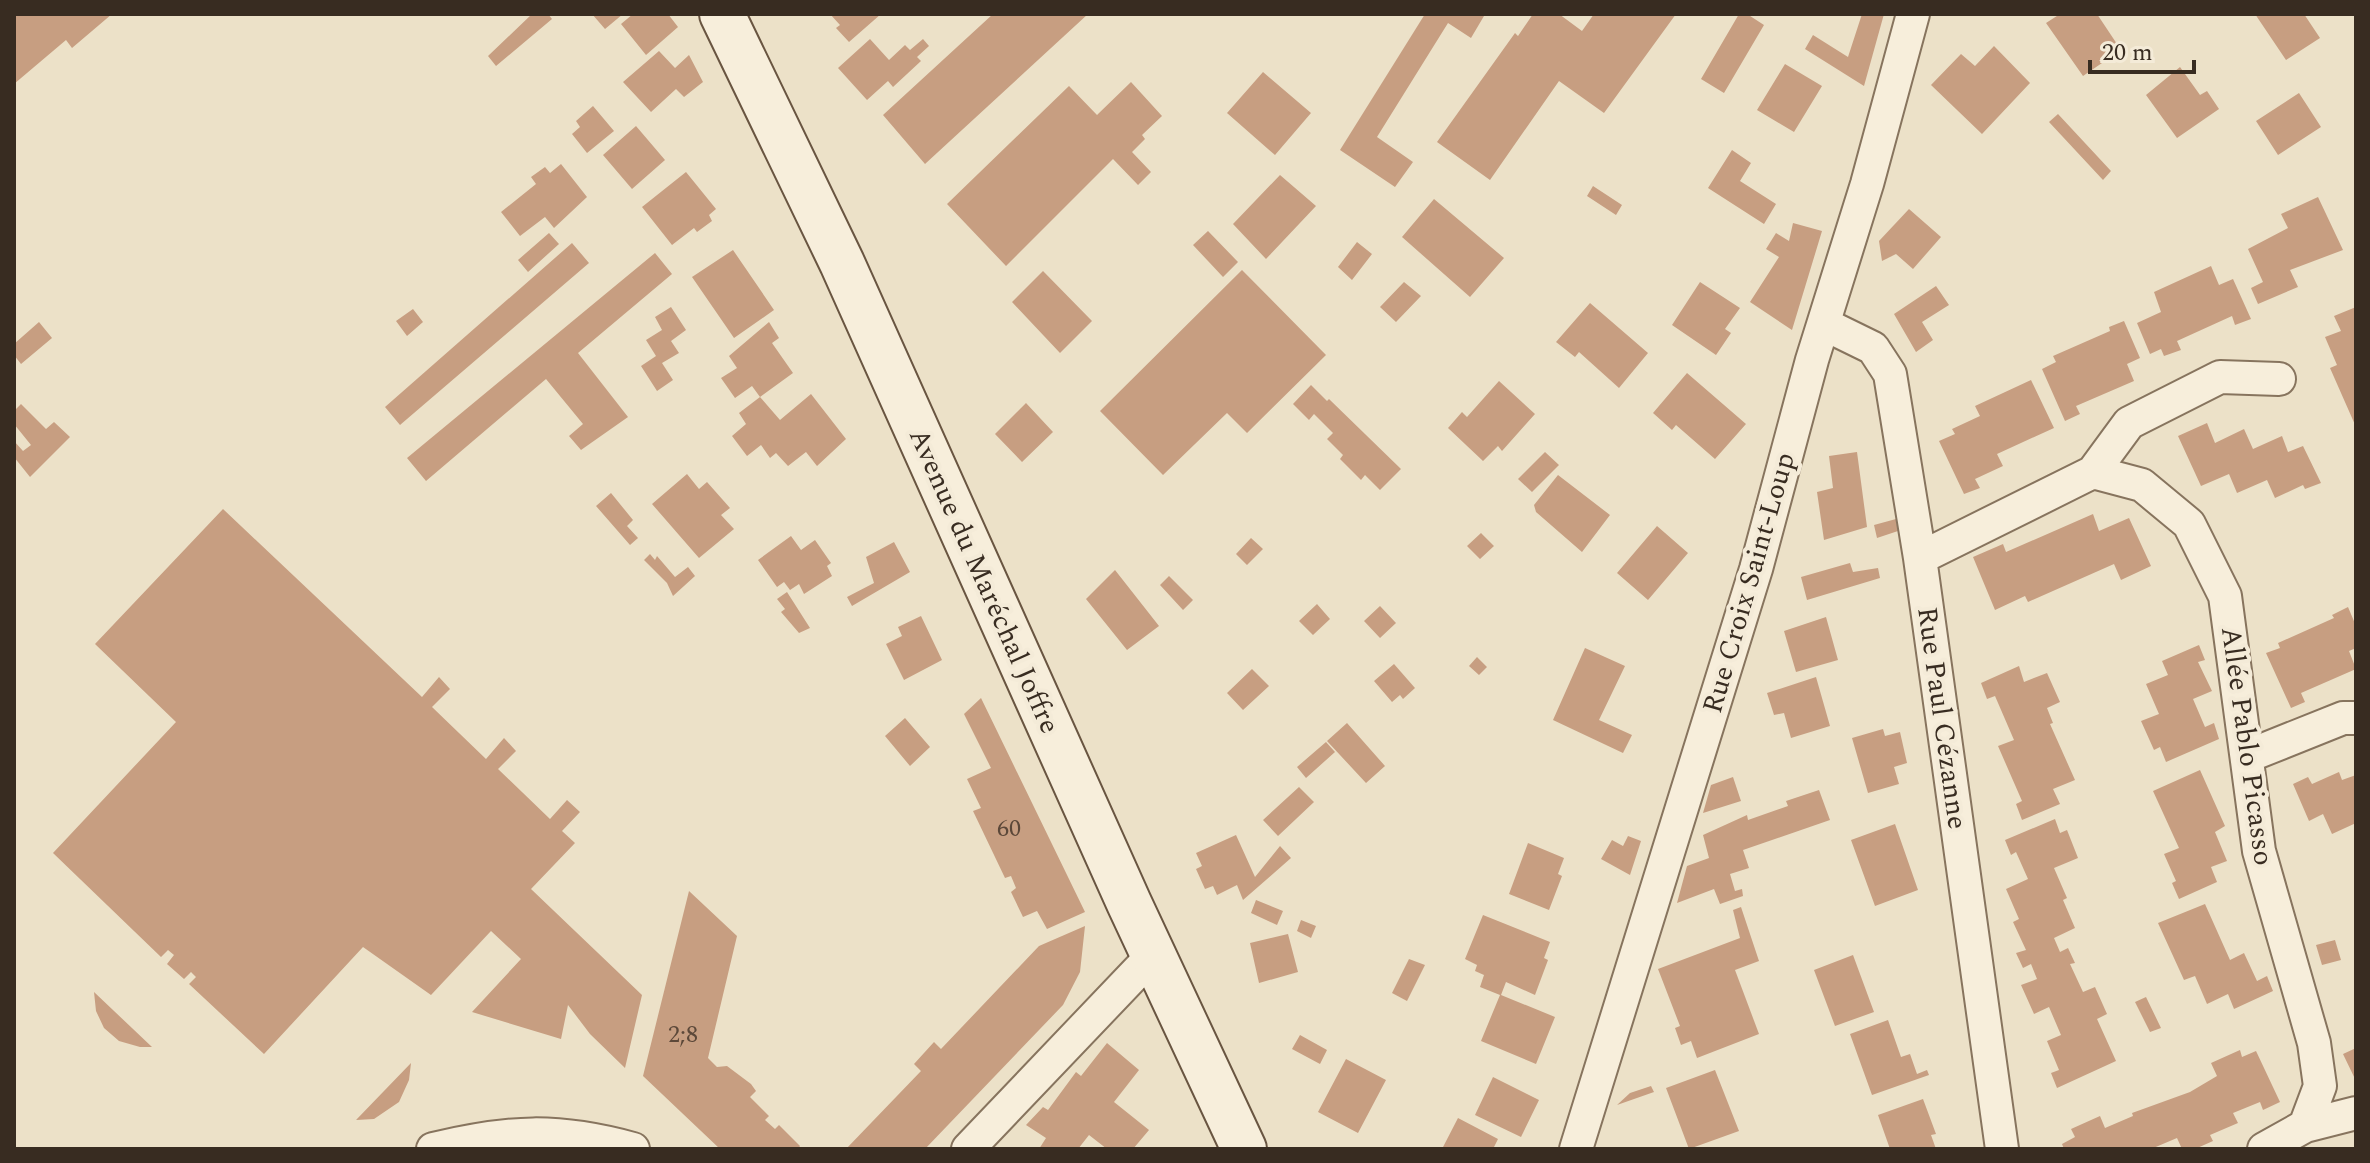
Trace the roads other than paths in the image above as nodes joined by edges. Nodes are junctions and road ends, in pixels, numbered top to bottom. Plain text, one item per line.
1 (722, 14) edge
2 (1913, 14) edge
3 (1824, 324) junction
4 (2279, 379) dead end
5 (2093, 472) junction
6 (1920, 558) junction
7 (2356, 718) edge
8 (2248, 756) junction
9 (1153, 955) junction
10 (2356, 1113) edge
11 (2305, 1126) junction
12 (433, 1149) edge
13 (633, 1149) edge
14 (968, 1149) edge
15 (1244, 1149) edge
16 (1576, 1149) edge
17 (2002, 1149) edge
18 (2264, 1149) edge

1 - 9 main road, Avenue du Maréchal Joffre
2 - 3 street, Rue Croix Saint-Loup
3 - 6 street, Rue Paul Cézanne
3 - 16 street, Rue Croix Saint-Loup
4 - 5 street
5 - 6 street
5 - 8 street, Allée Pablo Picasso
6 - 17 street, Rue Paul Cézanne
7 - 8 street
8 - 11 street, Allée Pablo Picasso
9 - 14 street
9 - 15 main road, Avenue du Maréchal Joffre
10 - 11 street
11 - 18 street
12 - 13 street

